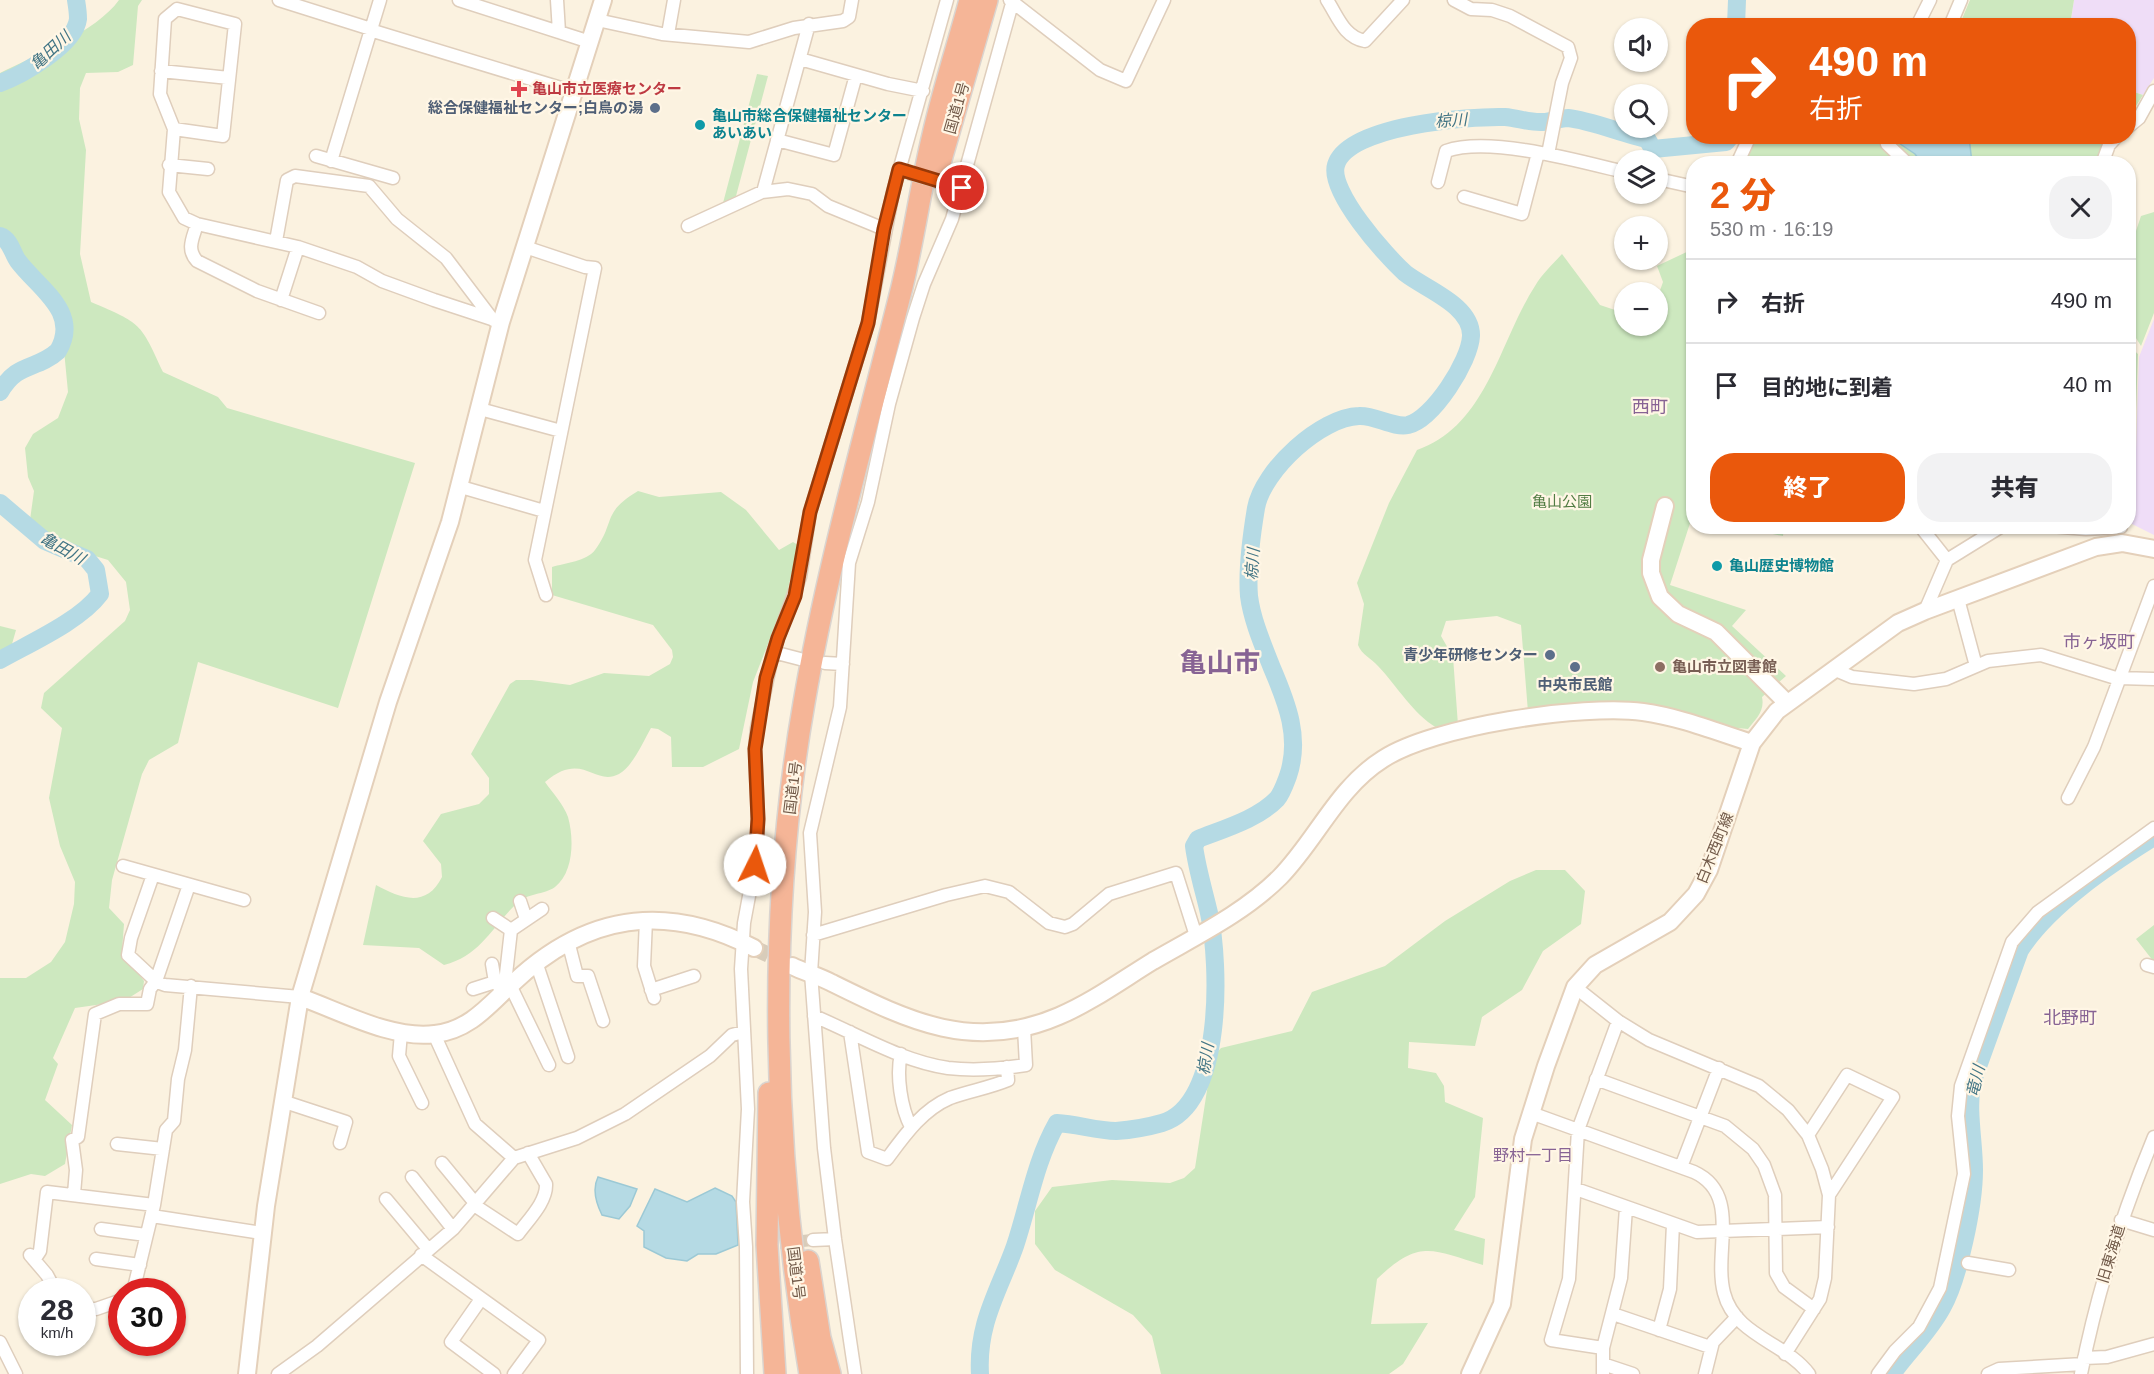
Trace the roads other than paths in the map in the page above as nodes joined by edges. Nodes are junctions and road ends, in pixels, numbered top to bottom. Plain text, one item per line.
1 (279, 0) edge
2 (380, 0) edge
3 (459, 0) edge
4 (557, 0) edge
5 (603, 0) edge
6 (674, 0) edge
7 (852, 0) edge
8 (947, 0) edge
9 (970, 0) edge
10 (987, 0) edge
11 (1164, 0) edge
12 (1327, 0) edge
13 (1404, 0) edge
14 (1454, 0) edge
15 (1930, 0) edge
16 (1961, 0) edge
17 (1012, 1) edge
18 (1493, 5) edge
19 (1921, 18) edge
20 (1953, 18) edge
21 (597, 20) junction
22 (809, 24) junction
23 (371, 29) junction
24 (559, 32) junction
25 (668, 34) junction
26 (590, 42) junction
27 (800, 59) junction
28 (162, 71) junction
29 (856, 75) junction
30 (229, 78) junction
31 (923, 91) junction
32 (2154, 91) edge
33 (574, 92) junction
34 (2136, 120) edge
35 (174, 129) junction
36 (777, 140) junction
37 (1887, 144) edge
38 (1543, 154) junction
39 (316, 156) dead end
40 (1900, 156) edge
41 (331, 161) junction
42 (169, 165) junction
43 (208, 169) dead end
44 (1614, 170) edge
45 (904, 171) junction
46 (393, 178) dead end
47 (1668, 181) edge
48 (1438, 182) dead end
49 (1686, 185) edge
50 (959, 187) junction
51 (763, 192) junction
52 (1464, 197) dead end
53 (197, 224) junction
54 (688, 226) dead end
55 (884, 229) junction
56 (276, 242) junction
57 (298, 247) junction
58 (525, 248) junction
59 (902, 284) junction
60 (281, 300) junction
61 (319, 313) dead end
62 (497, 321) junction
63 (480, 409) junction
64 (561, 430) junction
65 (460, 487) junction
66 (1665, 506) dead end
67 (544, 511) junction
68 (1926, 534) edge
69 (1989, 534) edge
70 (2119, 534) edge
71 (2126, 534) edge
72 (2154, 549) edge
73 (1947, 560) junction
74 (2154, 585) edge
75 (546, 595) dead end
76 (1958, 599) junction
77 (1925, 611) junction
78 (773, 652) junction
79 (800, 660) dead end
80 (825, 663) dead end
81 (843, 664) junction
82 (1976, 666) junction
83 (1833, 669) junction
84 (2119, 678) junction
85 (2154, 679) edge
86 (1786, 702) junction
87 (1752, 743) junction
88 (2068, 798) dead end
89 (2154, 828) edge
90 (123, 866) dead end
91 (153, 875) junction
92 (189, 885) junction
93 (244, 900) dead end
94 (520, 901) dead end
95 (542, 909) dead end
96 (493, 918) dead end
97 (526, 919) junction
98 (646, 920) junction
99 (781, 923) junction
100 (511, 930) junction
101 (1198, 934) junction
102 (813, 935) junction
103 (568, 941) junction
104 (748, 945) junction
105 (536, 962) junction
106 (492, 964) dead end
107 (792, 966) tunnel mouth
108 (811, 973) junction
109 (694, 976) dead end
110 (156, 981) junction
111 (191, 986) junction
112 (503, 987) junction
113 (1575, 987) junction
114 (473, 989) dead end
115 (300, 997) junction
116 (814, 1016) junction
117 (603, 1021) dead end
118 (1618, 1021) junction
119 (1024, 1028) junction
120 (743, 1032) junction
121 (850, 1032) junction
122 (401, 1033) junction
123 (434, 1034) junction
124 (901, 1054) junction
125 (568, 1057) dead end
126 (549, 1065) dead end
127 (1007, 1067) junction
128 (1719, 1068) junction
129 (780, 1070) junction
130 (1596, 1079) junction
131 (282, 1101) junction
132 (422, 1103) dead end
133 (1532, 1113) junction
134 (1701, 1117) junction
135 (911, 1126) junction
136 (1578, 1130) junction
137 (1808, 1135) junction
138 (2154, 1137) edge
139 (340, 1143) dead end
140 (117, 1144) dead end
141 (163, 1149) junction
142 (528, 1152) junction
143 (514, 1158) junction
144 (442, 1163) dead end
145 (1680, 1167) junction
146 (412, 1177) dead end
147 (1576, 1189) junction
148 (74, 1194) junction
149 (1829, 1195) junction
150 (386, 1199) dead end
151 (475, 1204) junction
152 (1626, 1208) junction
153 (153, 1210) junction
154 (2121, 1221) junction
155 (1673, 1224) junction
156 (1775, 1227) junction
157 (1828, 1227) junction
158 (453, 1228) junction
159 (101, 1229) dead end
160 (1722, 1230) junction
161 (2154, 1230) edge
162 (262, 1233) junction
163 (146, 1235) junction
164 (835, 1239) junction
165 (813, 1240) tunnel mouth
166 (760, 1245) tunnel mouth
167 (746, 1247) junction
168 (425, 1252) junction
169 (96, 1259) dead end
170 (1968, 1263) dead end
171 (140, 1265) junction
172 (2009, 1270) dead end
173 (46, 1278) edge
174 (137, 1278) edge
175 (481, 1299) junction
176 (1814, 1309) junction
177 (1613, 1314) junction
178 (1737, 1317) junction
179 (1659, 1330) junction
180 (0, 1342) edge
181 (2154, 1344) edge
182 (1710, 1347) junction
183 (1603, 1348) junction
184 (1785, 1354) junction
185 (2082, 1365) edge
186 (1603, 1369) edge
187 (16, 1374) edge
188 (247, 1374) edge
189 (278, 1374) edge
190 (494, 1374) edge
191 (514, 1374) edge
192 (747, 1374) edge
193 (775, 1374) edge
194 (810, 1374) edge
195 (830, 1374) edge
196 (855, 1374) edge
197 (1470, 1374) edge
198 (1633, 1374) edge
199 (1705, 1374) edge
200 (1809, 1374) edge
201 (1878, 1374) edge
202 (1988, 1374) edge

1 - 23 street
2 - 23 street
3 - 24 street
4 - 24 street
5 - 21 street
6 - 25 street
7 - 22 street
8 - 31 street
9 - 59 highway, 国道1号
10 - 59 highway, 国道1号
11 - 17 street
12 - 13 street
14 - 18 street
15 - 19 street
16 - 20 street
17 - 50 street
18 - 38 street
21 - 25 street
21 - 26 street
22 - 25 street
22 - 27 street
23 - 33 street
23 - 41 street
24 - 26 street
26 - 33 street
27 - 29 street
27 - 36 street
28 - 30 street
28 - 30 street
28 - 35 street
29 - 31 street
29 - 36 street
30 - 35 street
31 - 45 street
32 - 34 street
33 - 58 street
35 - 42 street
36 - 51 street
37 - 40 street
38 - 44 street
38 - 48 street
38 - 52 street
39 - 41 street
41 - 46 street
42 - 43 street
42 - 53 street
45 - 50 street, bridge
45 - 55 street
47 - 49 street
50 - 81 street
51 - 54 street
51 - 55 street
53 - 56 street
53 - 60 street
55 - 78 street
56 - 57 street
56 - 62 street
57 - 60 street
57 - 62 street
58 - 62 street
58 - 64 street
59 - 99 highway, 国道1号
60 - 61 street
62 - 63 street
63 - 64 street
63 - 65 street
64 - 67 street
65 - 67 street
65 - 115 street
66 - 86 street
67 - 75 street
68 - 73 street
69 - 73 street
70 - 76 street, 白木西町線
71 - 72 street, 白木西町線
73 - 77 street
74 - 84 street
76 - 77 street, 白木西町線
76 - 82 street
77 - 83 street, 白木西町線
78 - 79 street
78 - 104 street
80 - 81 street
81 - 102 street
82 - 83 street
82 - 84 street
83 - 86 street, 白木西町線
84 - 85 street
84 - 88 street
86 - 87 street, 白木西町線
87 - 101 street
87 - 113 street, 白木西町線
89 - 201 street
90 - 91 street
91 - 92 street
91 - 110 street
92 - 93 street
92 - 110 street
94 - 97 street
95 - 97 street
96 - 100 street
97 - 100 street
98 - 103 street
98 - 104 street
98 - 109 street
99 - 129 highway, 国道1号
99 - 193 highway
100 - 112 street
101 - 102 street
101 - 119 street
102 - 108 street
103 - 105 street
103 - 117 street
104 - 120 street
105 - 112 street
105 - 125 street
106 - 112 street
107 - 108 street
108 - 116 street
108 - 119 street
110 - 111 street
110 - 148 street
111 - 115 street
111 - 141 street
112 - 114 street
112 - 123 street
112 - 126 street
113 - 118 street
113 - 133 street, 白木西町線
115 - 122 street
115 - 131 street
116 - 121 street
116 - 164 street
118 - 128 street
118 - 130 street
119 - 127 street
120 - 142 street
120 - 167 street
121 - 124 street
121 - 135 street
122 - 123 street
122 - 132 street
123 - 143 street
124 - 127 street
124 - 135 street
127 - 135 street
128 - 134 street
128 - 137 street
129 - 194 highway, 国道1号
129 - 195 highway
130 - 134 street
130 - 136 street
131 - 139 street
131 - 162 street
133 - 136 street
133 - 197 street, 白木西町線
134 - 145 street
134 - 156 street
136 - 145 street
136 - 147 street
137 - 149 street
137 - 149 street
138 - 154 street, 旧東海道
140 - 141 street
141 - 153 street
142 - 143 street
142 - 151 street
143 - 151 street
144 - 151 street
145 - 160 street
146 - 158 street
147 - 152 street
147 - 183 street
148 - 153 street
148 - 173 street
149 - 157 street
150 - 168 street
151 - 158 street
152 - 155 street
152 - 177 street
153 - 162 street
153 - 163 street
154 - 161 street
154 - 185 street, 旧東海道
155 - 160 street
155 - 179 street
156 - 157 street
156 - 160 street
156 - 176 street
157 - 176 street
158 - 168 street
159 - 163 street
160 - 178 street
162 - 188 street
163 - 171 street
164 - 165 street
164 - 196 street
166 - 167 street
167 - 192 street
168 - 175 street
168 - 189 street
169 - 171 street
170 - 172 street
171 - 174 street
175 - 190 street
175 - 191 street
176 - 184 street
177 - 179 street
177 - 183 street
178 - 182 street
178 - 184 street
179 - 182 street
180 - 187 street
181 - 185 street
182 - 199 street
183 - 186 street
184 - 200 street
185 - 202 street
186 - 198 street

